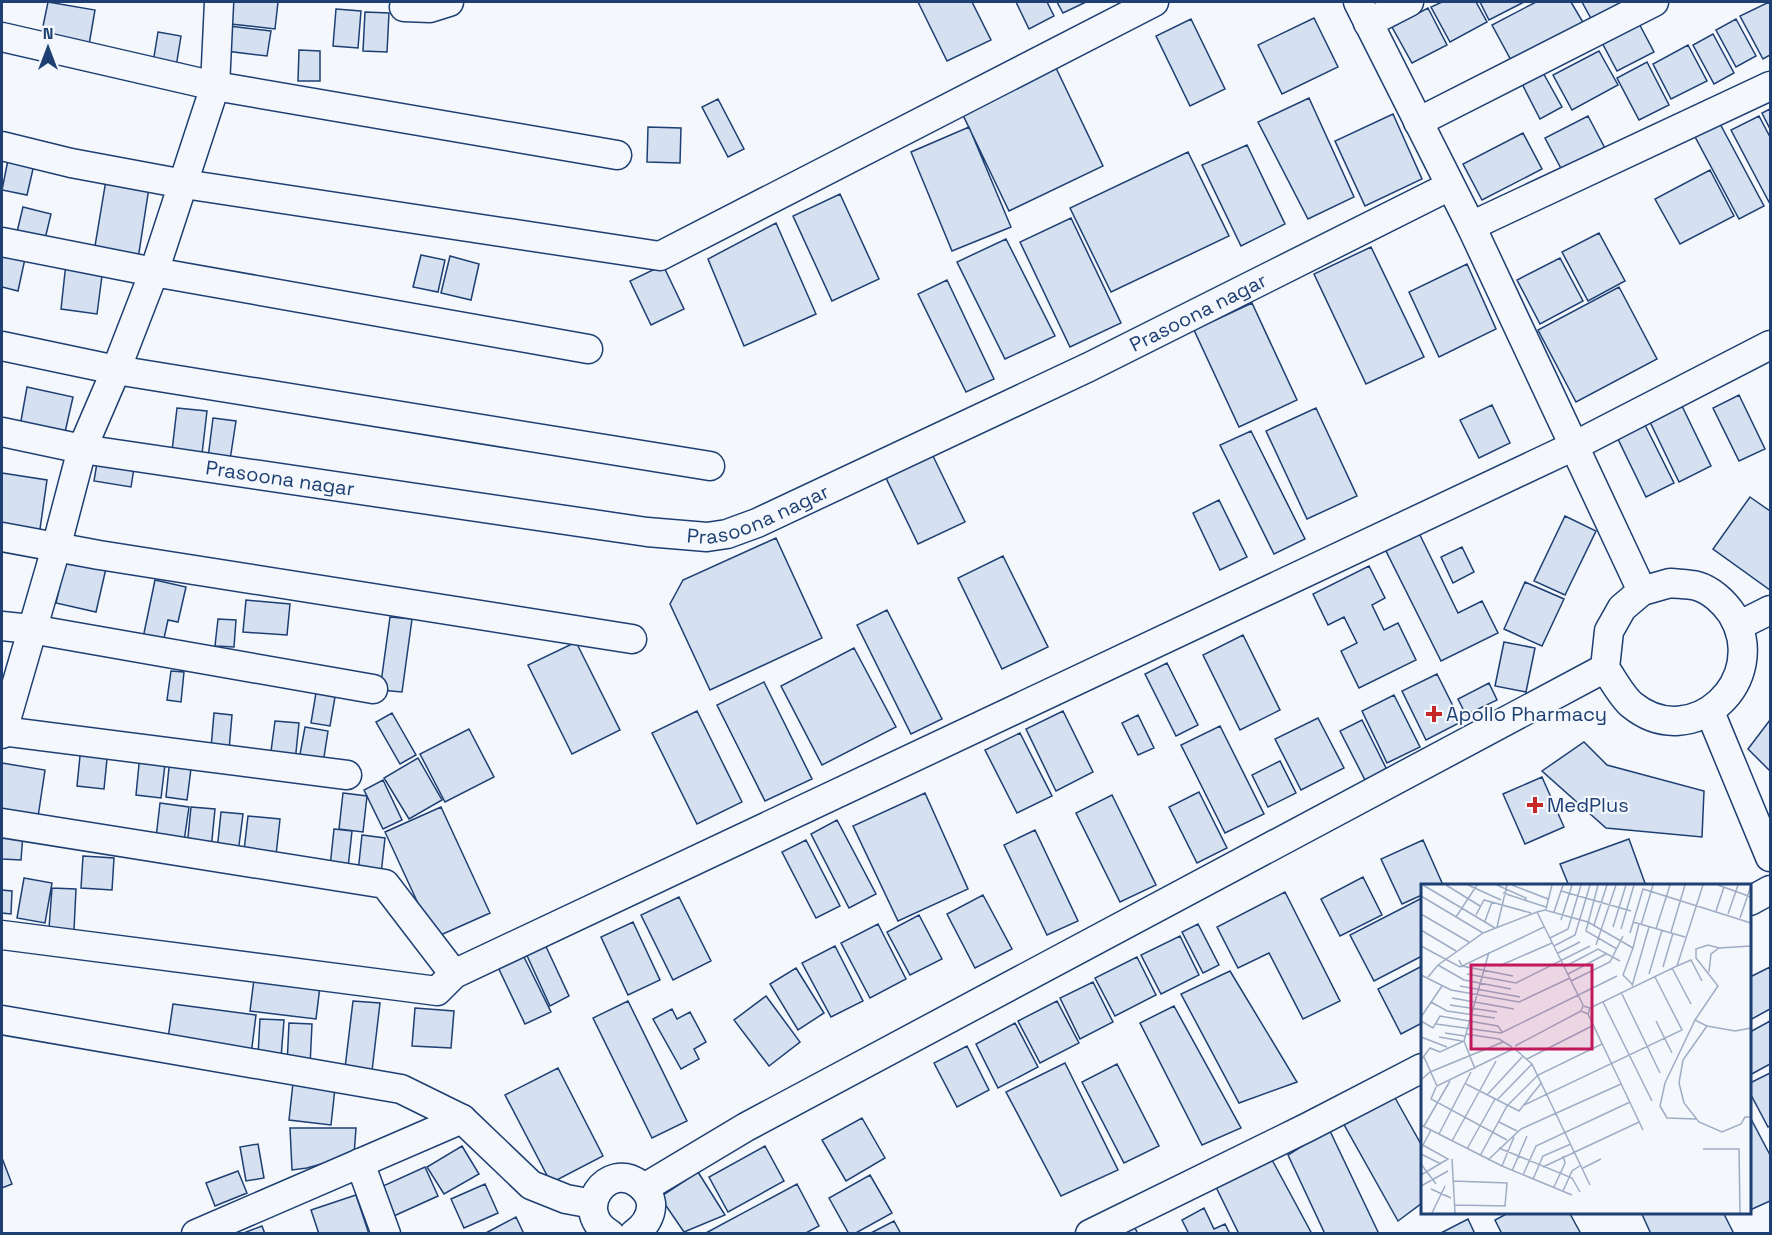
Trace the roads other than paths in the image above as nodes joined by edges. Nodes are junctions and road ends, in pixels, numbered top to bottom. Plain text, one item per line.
1 (219, 2) edge
2 (450, 2) edge
3 (1154, 2) edge
4 (1409, 2) edge
5 (1654, 2) edge
6 (404, 7) dead end
7 (1363, 12) edge
8 (2, 37) edge
9 (215, 86) junction
10 (1770, 86) edge
11 (1418, 122) junction
12 (2, 146) edge
13 (617, 155) dead end
14 (184, 184) junction
15 (1450, 186) junction
16 (1471, 226) junction
17 (2, 242) edge
18 (154, 272) junction
19 (1770, 345) edge
20 (2, 346) edge
21 (588, 349) dead end
22 (116, 370) junction
23 (2, 432) edge
24 (1574, 446) junction
25 (82, 449) junction
26 (710, 466) dead end
27 (2, 537) edge
28 (56, 548) junction
29 (1642, 591) junction
30 (1770, 610) edge
31 (1740, 625) junction
32 (2, 626) edge
33 (32, 630) junction
34 (632, 639) dead end
35 (1605, 668) junction
36 (373, 689) dead end
37 (1710, 712) junction
38 (2, 732) edge
39 (347, 775) dead end
40 (2, 823) edge
41 (1770, 857) edge
42 (1770, 890) edge
43 (1751, 899) edge
44 (2, 935) edge
45 (454, 974) junction
46 (2, 1020) edge
47 (1421, 1069) edge
48 (462, 1119) junction
49 (360, 1163) junction
50 (644, 1188) junction
51 (593, 1204) junction
52 (627, 1231) edge
53 (196, 1233) edge
54 (386, 1233) edge
55 (1090, 1233) edge

1 - 9 street
2 - 6 street
3 - 14 street
4 - 7 street
5 - 11 street
7 - 11 street
8 - 9 street
9 - 13 street
9 - 14 street
10 - 16 street
11 - 15 street
12 - 14 street
14 - 18 street
15 - 16 street
15 - 25 street, Prasoona nagar
16 - 24 street
17 - 18 street
18 - 21 street
18 - 22 street
19 - 24 street
20 - 22 street
22 - 25 street
22 - 26 street
23 - 25 street, Prasoona nagar
24 - 29 street
24 - 45 street
25 - 28 street
27 - 28 street
28 - 33 street
28 - 34 street
29 - 31 street
29 - 35 street
30 - 31 street
31 - 37 street
32 - 33 street
33 - 36 street
33 - 38 street
35 - 37 street
35 - 50 street
37 - 41 street
38 - 39 street
40 - 45 street
42 - 43 street
44 - 45 street
46 - 48 street
47 - 55 street
48 - 49 street
48 - 51 street
49 - 53 street
49 - 54 street
50 - 51 street
50 - 52 street
51 - 52 street

